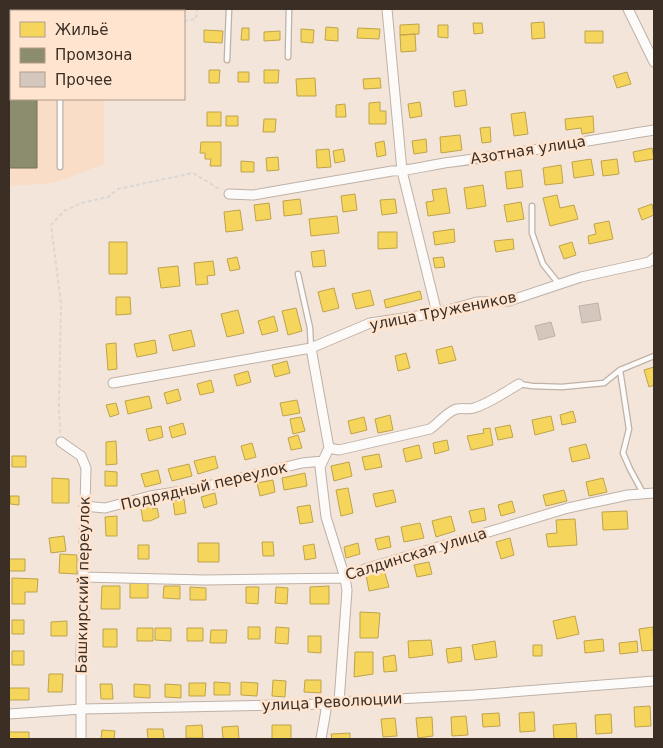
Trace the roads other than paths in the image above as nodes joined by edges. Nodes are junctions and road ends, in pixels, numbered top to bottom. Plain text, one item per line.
1 (229, 9) edge
2 (289, 9) edge
3 (387, 9) edge
4 (628, 9) edge
5 (288, 56) dead end
6 (227, 60) dead end
7 (654, 62) edge
8 (60, 100) edge
9 (654, 130) edge
10 (60, 167) dead end
11 (402, 171) junction
12 (229, 194) road end
13 (532, 206) dead end
14 (654, 258) edge
15 (298, 274) dead end
16 (559, 284) junction
17 (436, 312) junction
18 (311, 348) junction
19 (654, 356) edge
20 (620, 370) junction
21 (113, 383) dead end
22 (519, 384) joint
23 (61, 442) road end
24 (329, 448) junction
25 (323, 461) junction
26 (654, 493) edge
27 (643, 494) junction
28 (84, 506) junction
29 (83, 577) junction
30 (345, 578) junction
31 (654, 681) edge
32 (339, 702) junction
33 (327, 704) junction
34 (82, 709) junction
35 (9, 714) edge
36 (81, 739) edge
37 (322, 739) edge

1 - 6 lane
2 - 5 lane
3 - 11 street
4 - 7 street
8 - 10 lane
9 - 11 street, Азотная улица
11 - 12 street, Азотная улица
11 - 17 street
13 - 16 lane
14 - 16 street, улица Тружеников
15 - 18 lane
16 - 17 street, улица Тружеников
17 - 18 street, улица Тружеников
18 - 21 street, улица Тружеников
18 - 24 street
19 - 20 lane
20 - 22 lane
20 - 27 lane
22 - 24 street
23 - 28 street, Башкирский переулок
24 - 25 street
25 - 28 street, Подрядный переулок
25 - 30 street
26 - 27 street, Салдинская улица
27 - 30 street, Салдинская улица
28 - 29 street, Башкирский переулок
29 - 30 street, Салдинская улица
29 - 34 street, Башкирский переулок
30 - 32 street
31 - 32 street, улица Революции
32 - 33 street, улица Революции
33 - 34 street, улица Революции
33 - 37 street
34 - 35 street, улица Революции
34 - 36 street, Башкирский переулок

